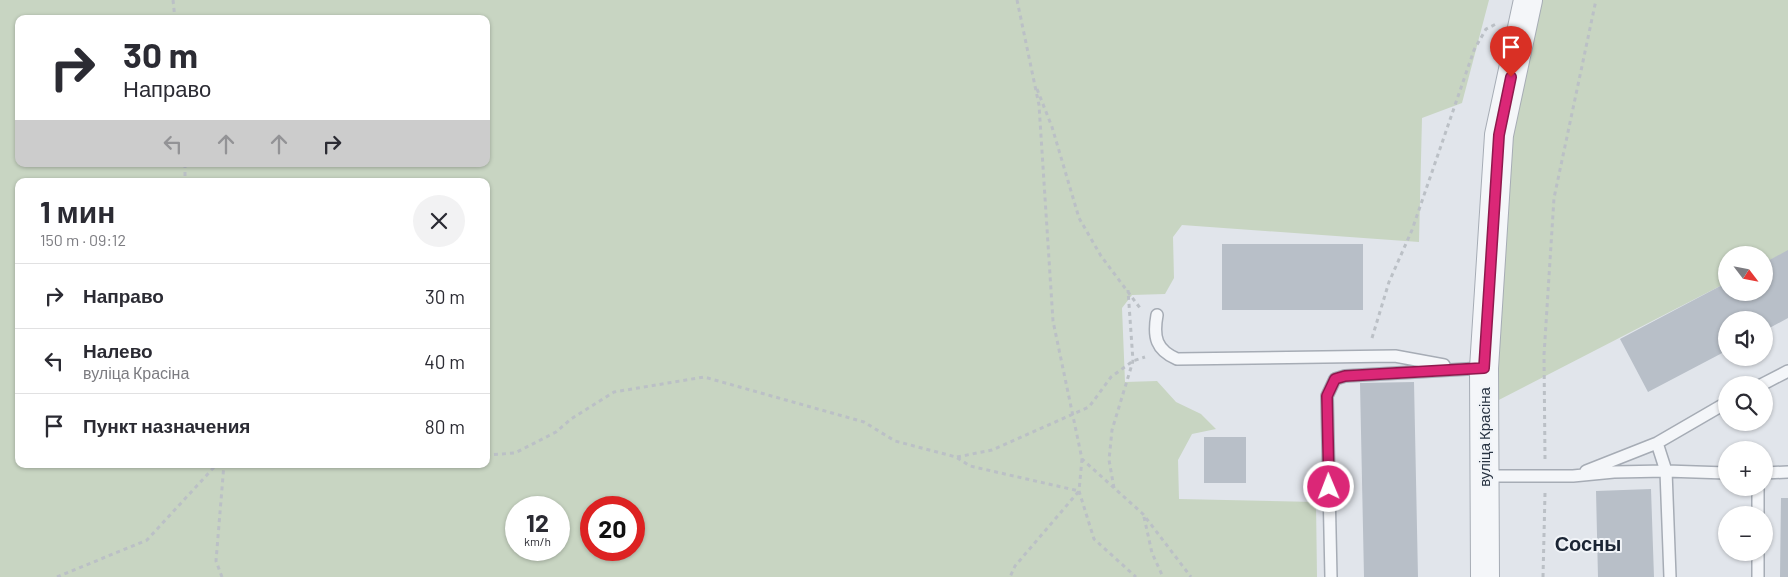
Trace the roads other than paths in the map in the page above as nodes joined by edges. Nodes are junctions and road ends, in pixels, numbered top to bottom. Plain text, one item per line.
1 (1526, 6) edge
2 (1157, 315) dead end
3 (1472, 368) junction
4 (1788, 371) edge
5 (1773, 379) edge
6 (1718, 408) edge
7 (1657, 443) junction
8 (1666, 471) junction
9 (1788, 472) edge
10 (1718, 473) edge
11 (1773, 473) edge
12 (1484, 476) junction
13 (1573, 476) junction
14 (1758, 561) edge
15 (1331, 577) edge
16 (1485, 577) edge
17 (1670, 577) edge
18 (1758, 577) edge

1 - 3 street, вуліца Красіна
2 - 3 lane
3 - 12 street, вуліца Красіна
3 - 15 lane
4 - 5 lane
6 - 7 lane
7 - 8 lane
7 - 13 lane
8 - 10 lane
8 - 13 lane
8 - 17 lane
9 - 11 lane
12 - 13 lane
12 - 16 street, вуліца Красіна
14 - 18 lane

